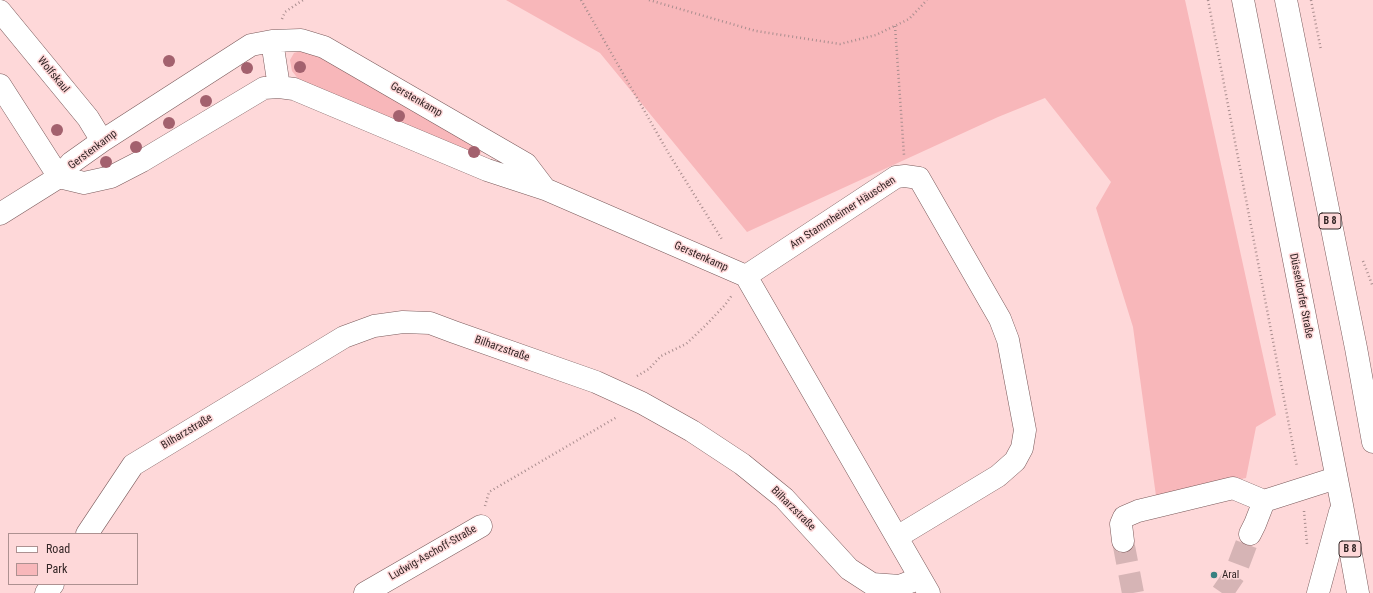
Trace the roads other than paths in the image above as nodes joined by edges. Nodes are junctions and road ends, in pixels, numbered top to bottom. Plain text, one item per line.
1 (1243, 0) edge
2 (1286, 0) edge
3 (0, 11) edge
4 (272, 41) junction
5 (0, 85) edge
6 (279, 86) junction
7 (102, 141) junction
8 (59, 177) junction
9 (546, 189) junction
10 (0, 214) edge
11 (746, 276) junction
12 (1373, 442) edge
13 (1336, 478) junction
14 (1264, 501) junction
15 (1342, 505) junction
16 (481, 526) road end
17 (88, 533) edge
18 (1250, 534) tunnel mouth
19 (897, 537) junction
20 (1122, 541) tunnel mouth
21 (52, 585) edge
22 (924, 586) edge
23 (46, 593) edge
24 (364, 593) edge
25 (1318, 593) edge
26 (1358, 593) edge

1 - 13 street, Düsseldorfer Straße / B 8
2 - 12 street, B 8
3 - 7 street, Wolfskaul
4 - 6 street
4 - 7 street, Gerstenkamp
4 - 9 street, Gerstenkamp
5 - 8 street
6 - 8 street, Gerstenkamp
6 - 9 street, Gerstenkamp
7 - 8 street, Gerstenkamp
8 - 10 street, Gerstenkamp
9 - 11 street, Gerstenkamp
11 - 19 street
11 - 19 street, Am Stammheimer Häuschen
13 - 14 street
13 - 15 street, Düsseldorfer Straße / B 8
14 - 18 street
14 - 20 street
15 - 25 street
15 - 26 street, Düsseldorfer Straße / B 8
16 - 24 street, Ludwig-Aschoff-Straße
17 - 22 street, Bilharzstraße
19 - 22 street
21 - 23 street

